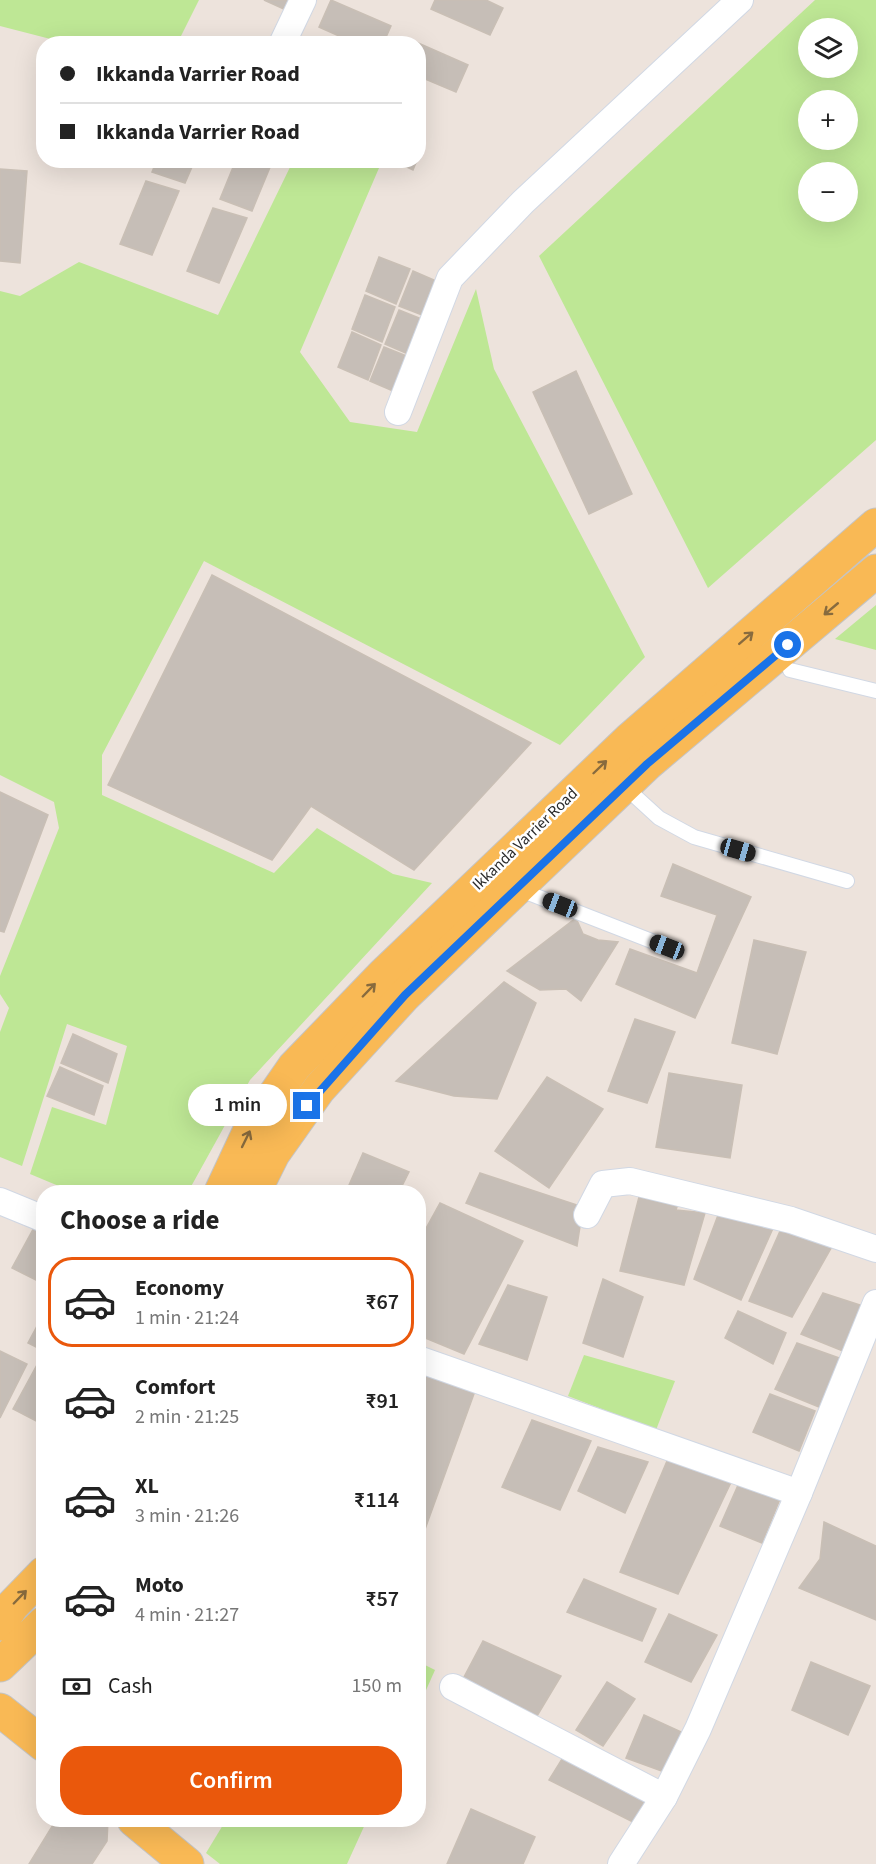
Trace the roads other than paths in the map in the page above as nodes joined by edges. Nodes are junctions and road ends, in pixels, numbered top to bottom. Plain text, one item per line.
1 (303, 0) edge
2 (731, 2) edge
3 (286, 36) edge
4 (398, 412) dead end
5 (876, 525) edge
6 (876, 571) edge
7 (790, 670) dead end
8 (876, 691) edge
9 (624, 786) junction
10 (847, 881) dead end
11 (517, 889) junction
12 (667, 947) dead end
13 (224, 1185) edge
14 (258, 1185) edge
15 (0, 1201) edge
16 (587, 1215) dead end
17 (36, 1216) edge
18 (876, 1249) edge
19 (876, 1303) edge
20 (426, 1362) edge
21 (799, 1493) junction
22 (36, 1581) edge
23 (0, 1624) edge
24 (36, 1631) edge
25 (0, 1665) edge
26 (453, 1687) dead end
27 (0, 1710) edge
28 (36, 1739) edge
29 (664, 1797) junction
30 (142, 1827) edge
31 (187, 1864) edge
32 (621, 1864) edge

1 - 3 street
2 - 4 street
13 -> 5 main road, Ikkanda Varrier Road
6 -> 9 main road, Ikkanda Varrier Road
7 - 8 lane
9 - 10 lane
9 - 11 main road, Ikkanda Varrier Road
11 - 12 lane
11 - 14 main road, Ikkanda Varrier Road
15 - 17 street
16 - 18 street
19 - 21 street
20 - 21 street
21 - 29 street
23 -> 22 main road
24 - 25 main road
26 - 29 street
27 - 28 main road
29 - 32 street
30 - 31 main road

